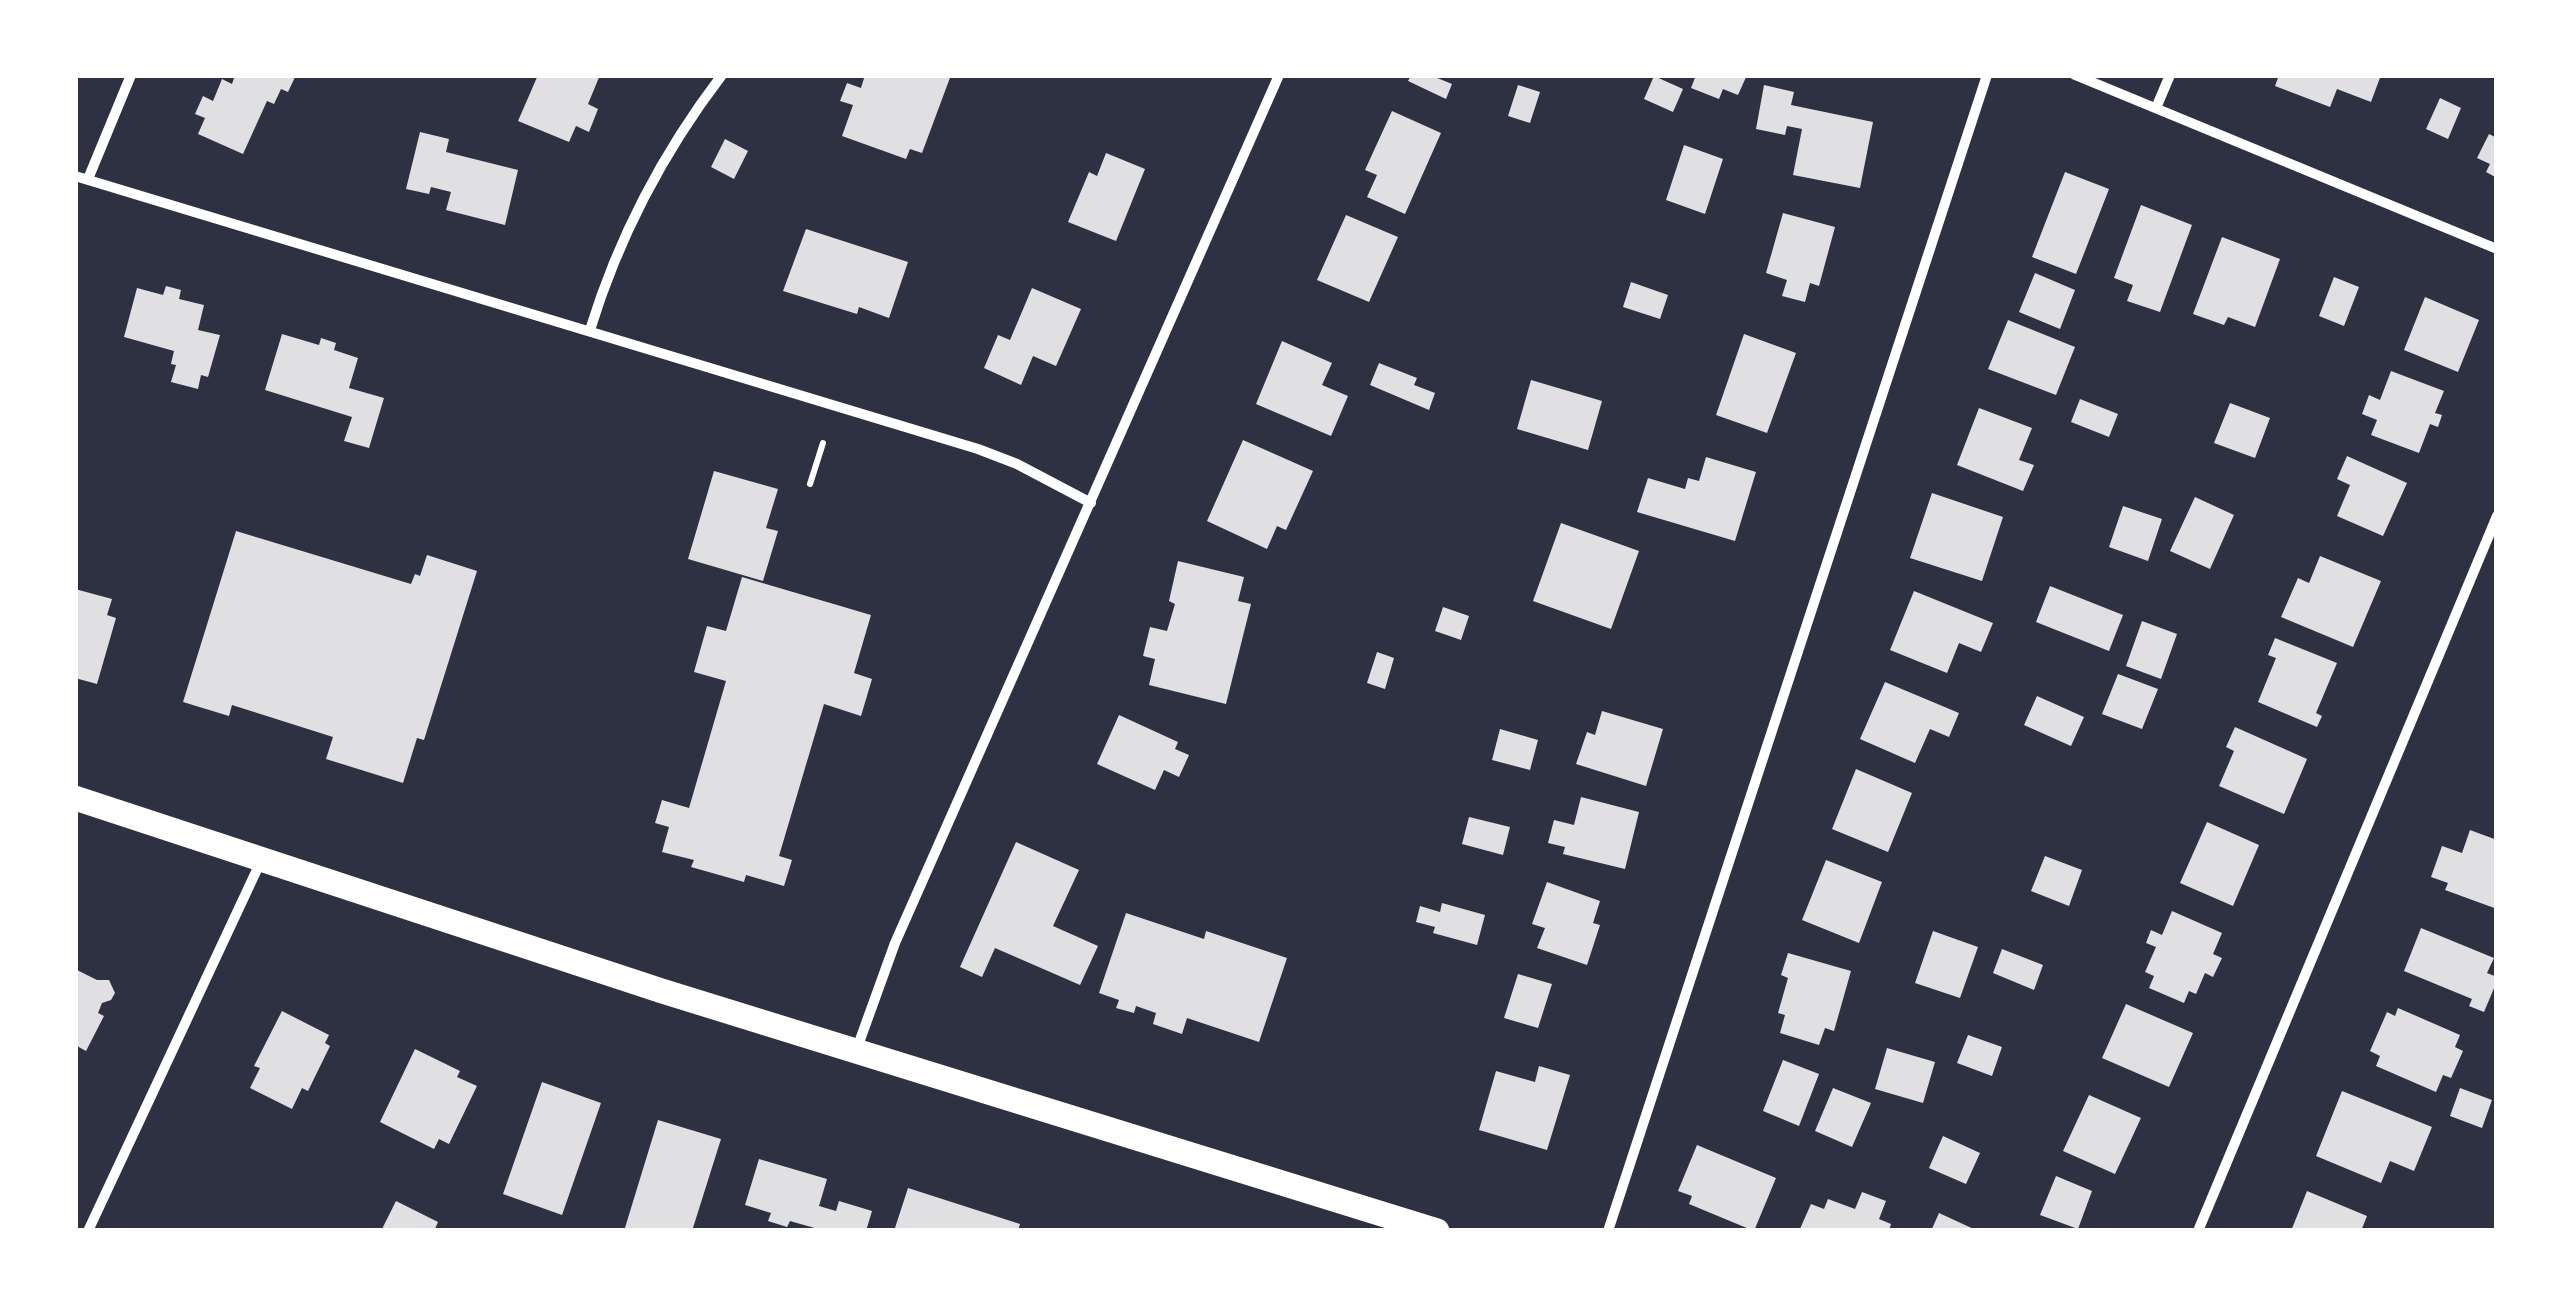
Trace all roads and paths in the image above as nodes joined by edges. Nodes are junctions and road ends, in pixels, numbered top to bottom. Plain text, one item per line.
1 (131, 75) edge
2 (722, 75) edge
3 (1280, 75) edge
4 (1986, 75) edge
5 (2076, 75) edge
6 (2170, 75) edge
7 (2156, 108) junction
8 (75, 176) edge
9 (88, 180) junction
10 (2497, 249) edge
11 (590, 330) junction
12 (824, 443) dead end
13 (810, 484) dead end
14 (1091, 503) junction
15 (2497, 516) edge
16 (75, 798) edge
17 (262, 860) junction
18 (856, 1052) junction
19 (88, 1231) edge
20 (1437, 1231) edge
21 (1608, 1231) edge
22 (2198, 1231) edge

1 - 9 street
2 - 11 street
3 - 14 street
4 - 21 street
5 - 7 street
6 - 7 street
7 - 10 street
8 - 9 street
9 - 11 street
11 - 14 street
12 - 13 path
14 - 18 street
15 - 22 street
16 - 17 main road
17 - 18 main road
17 - 19 street
18 - 20 main road

